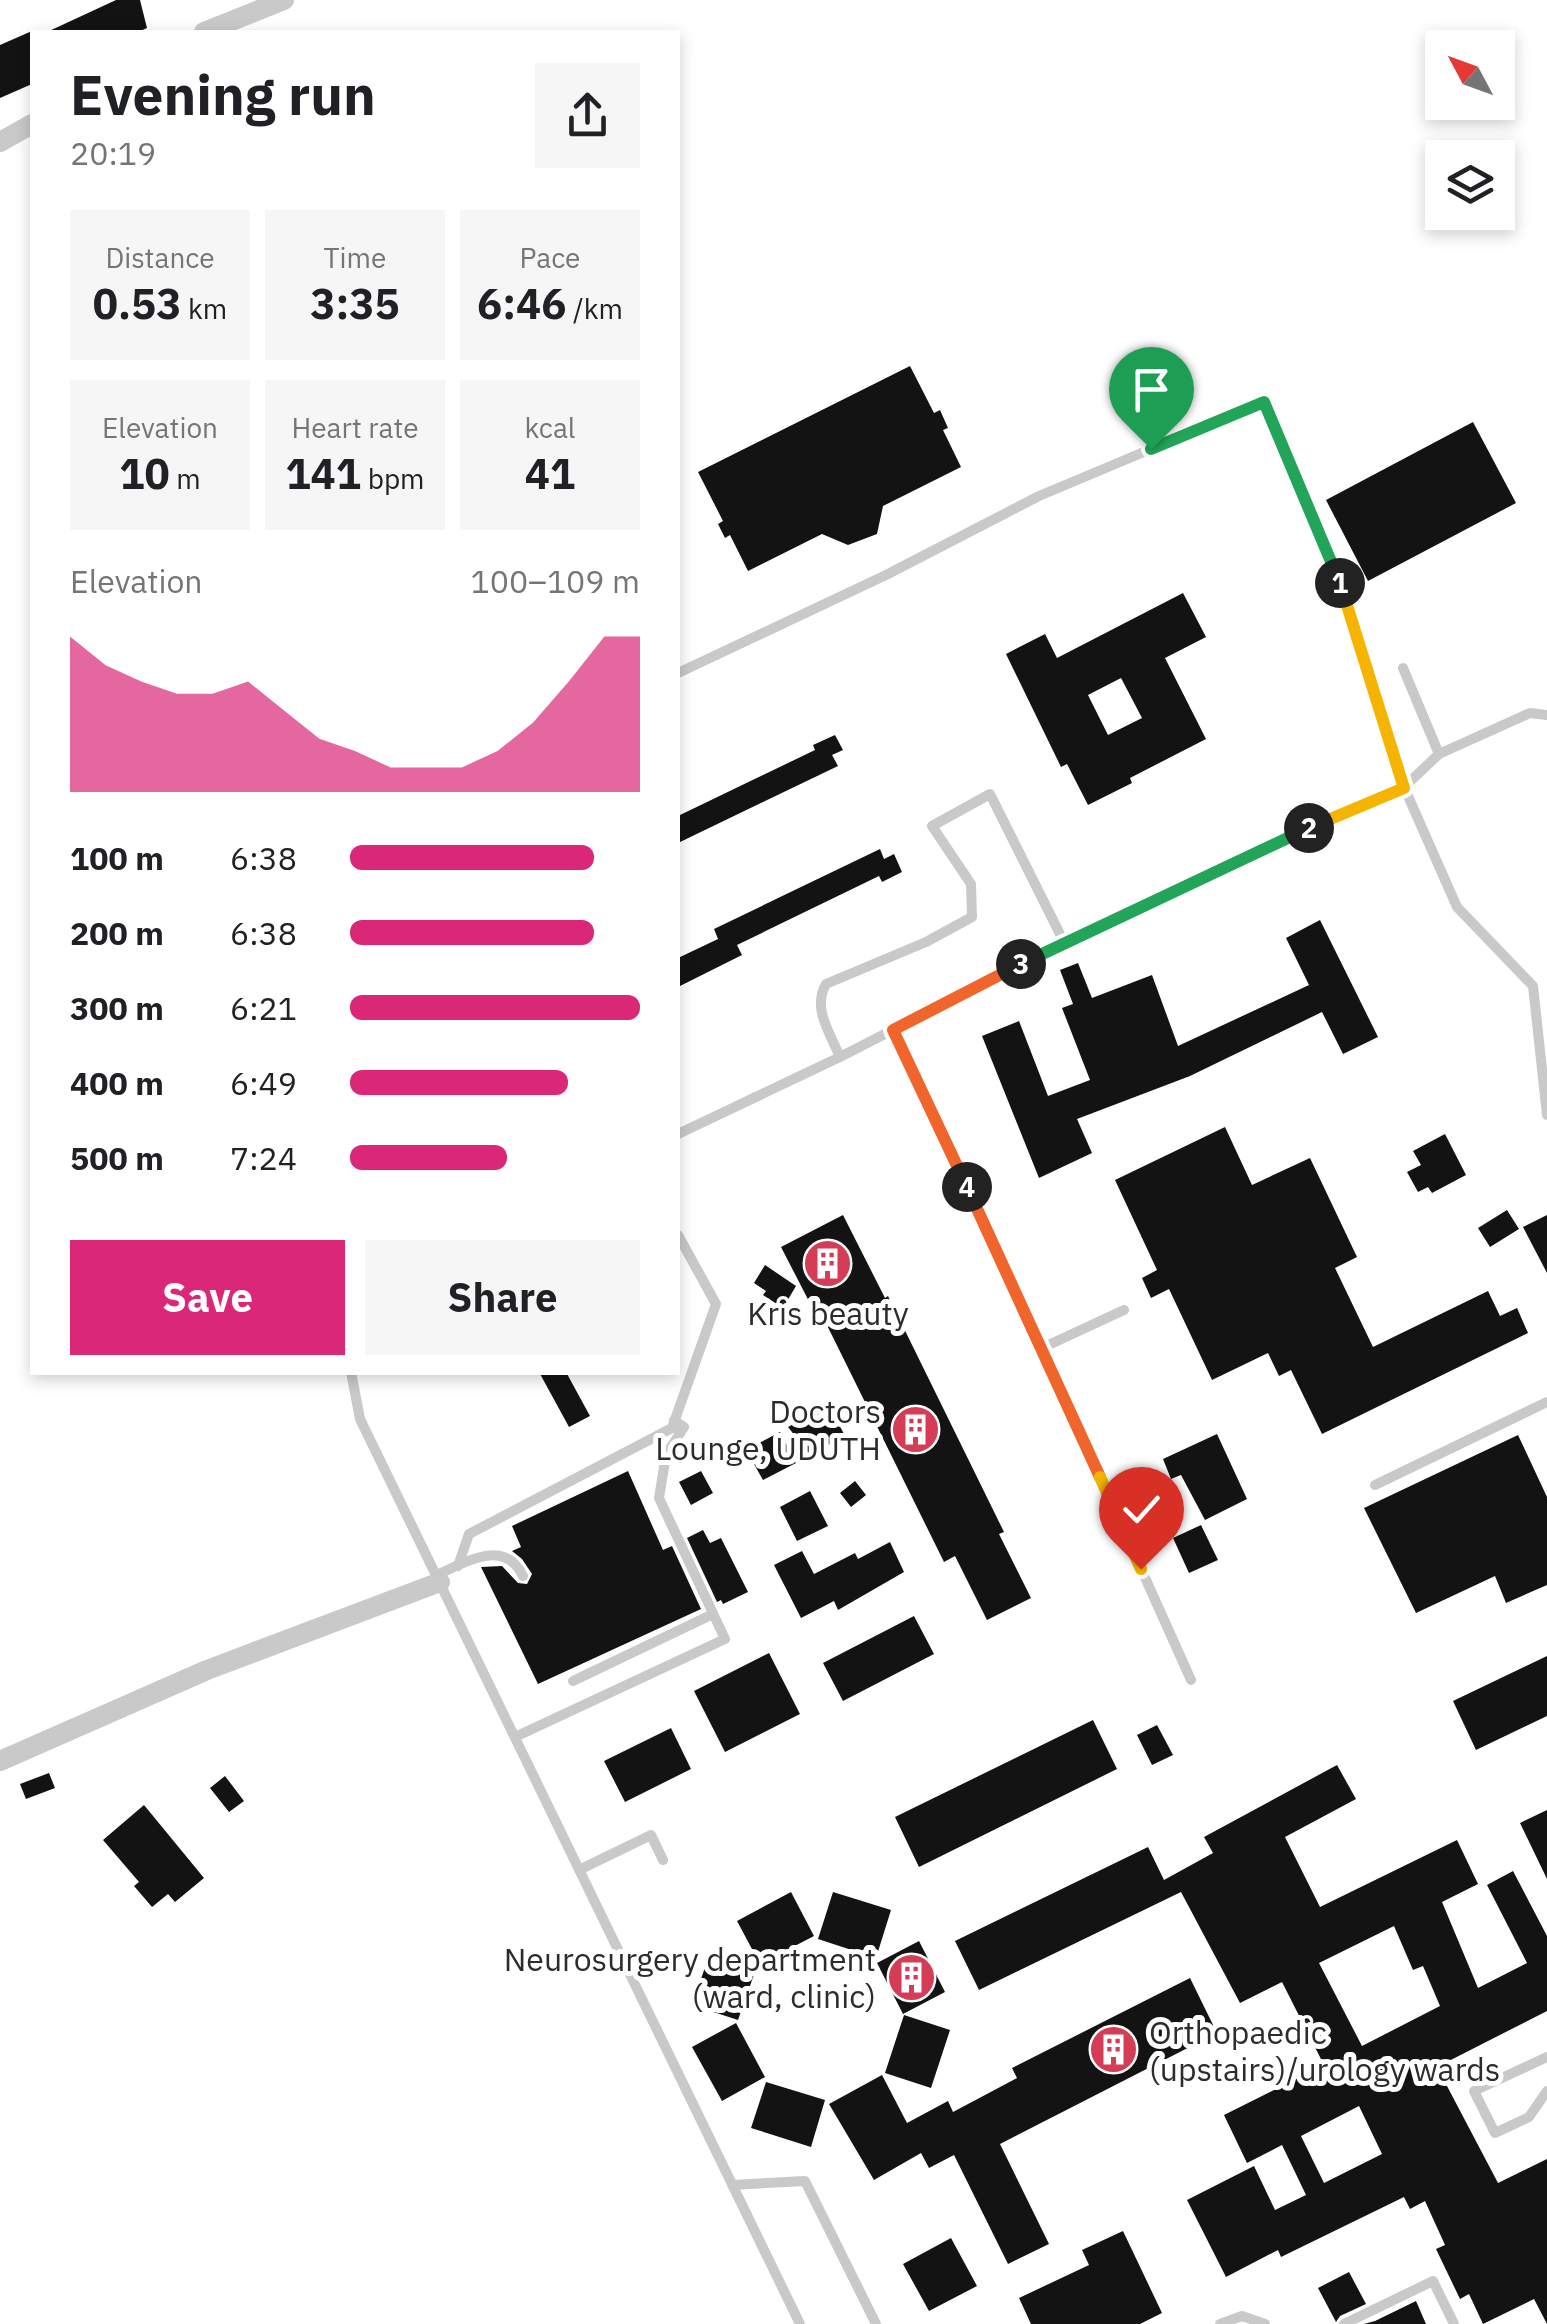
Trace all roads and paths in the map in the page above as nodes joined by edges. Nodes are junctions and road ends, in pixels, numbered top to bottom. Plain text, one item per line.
1 (284, 0) edge
2 (209, 30) edge
3 (30, 125) edge
4 (0, 142) edge
5 (1403, 668) dead end
6 (680, 672) edge
7 (1547, 715) edge
8 (1439, 754) junction
9 (1404, 788) junction
10 (1064, 942) junction
11 (893, 1030) junction
12 (840, 1057) junction
13 (1547, 1115) edge
14 (680, 1133) edge
15 (680, 1239) edge
16 (1124, 1310) dead end
17 (1042, 1348) junction
18 (352, 1375) edge
19 (1547, 1402) edge
20 (674, 1420) junction
21 (1375, 1485) dead end
22 (458, 1566) junction
23 (523, 1576) dead end
24 (438, 1579) junction
25 (713, 1614) junction
26 (1191, 1680) dead end
27 (573, 1681) dead end
28 (515, 1738) junction
29 (0, 1761) edge
30 (663, 1860) dead end
31 (579, 1870) junction
32 (1547, 2057) edge
33 (1547, 2091) edge
34 (732, 2185) junction
35 (800, 2324) edge
36 (876, 2324) edge
37 (1220, 2324) edge
38 (1265, 2324) edge
39 (1344, 2324) edge
40 (1454, 2324) edge

1 - 2 street
3 - 4 street
5 - 8 lane
6 - 9 lane
7 - 8 lane
8 - 9 lane
9 - 10 lane
9 - 13 lane
10 - 11 lane
10 - 12 lane
11 - 12 lane
11 - 17 lane
12 - 14 lane
15 - 20 lane
16 - 17 lane
17 - 26 lane
18 - 24 lane
19 - 21 lane
20 - 22 lane
20 - 25 lane
22 - 23 lane
22 - 24 lane
24 - 28 lane
24 - 29 street
25 - 27 lane
25 - 28 lane
28 - 31 lane
30 - 31 lane
31 - 34 lane
32 - 33 lane
34 - 35 lane
34 - 36 lane
37 - 38 lane
39 - 40 lane

